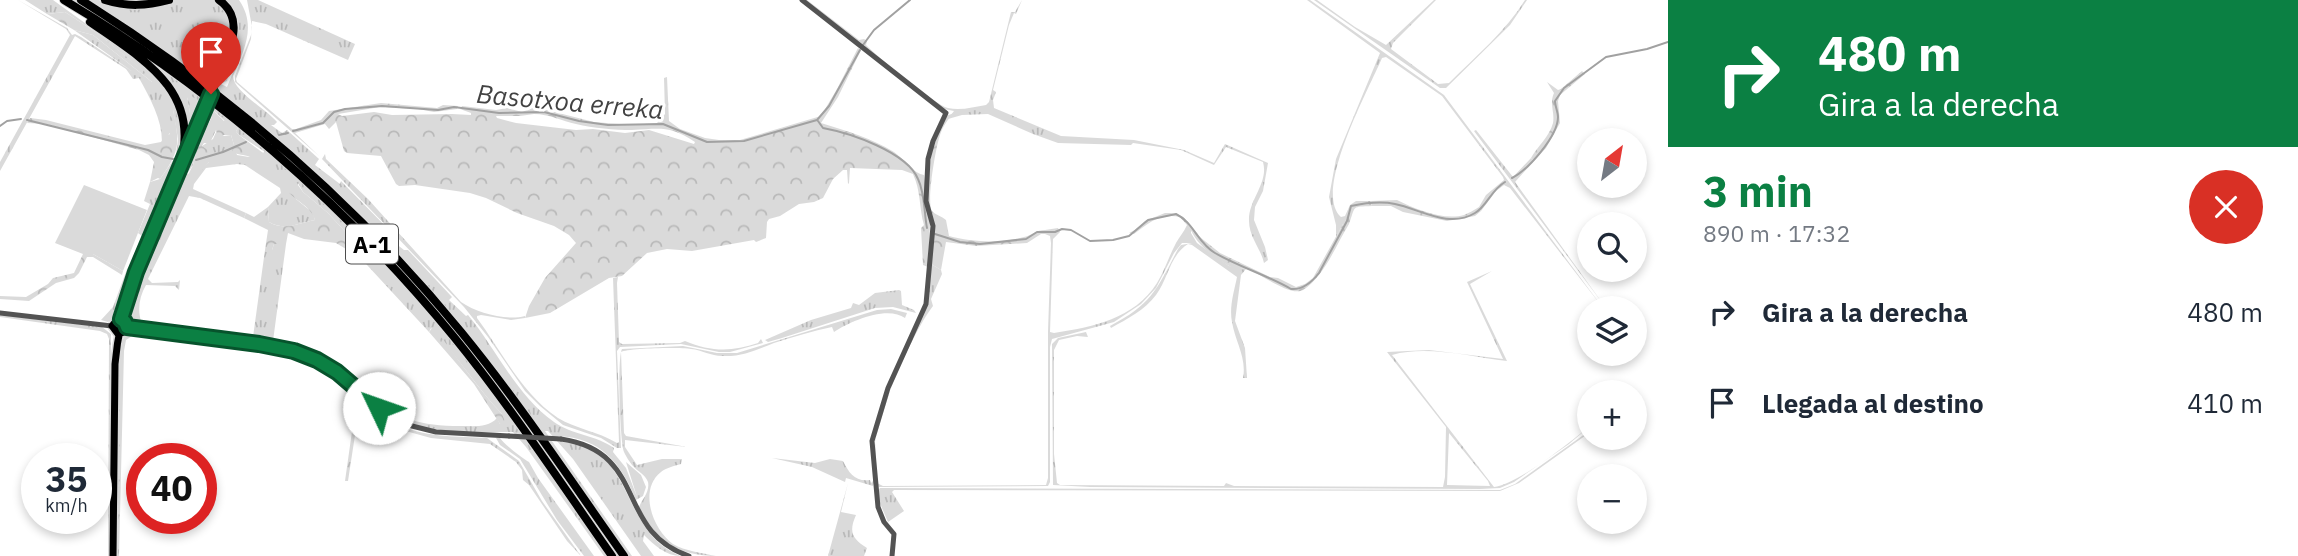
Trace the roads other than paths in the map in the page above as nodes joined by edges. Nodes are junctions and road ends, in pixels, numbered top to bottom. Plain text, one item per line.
1 (62, 0) edge
2 (80, 0) edge
3 (105, 0) edge
4 (169, 0) edge
5 (219, 0) edge
6 (803, 0) edge
7 (180, 166) junction
8 (0, 313) edge
9 (121, 319) junction
10 (112, 326) junction
11 (127, 327) junction
12 (118, 334) junction
13 (113, 556) edge
14 (612, 556) edge
15 (624, 556) edge
16 (689, 556) edge
17 (892, 556) edge

1 - 7 highway
1 - 14 highway, A-1
2 - 15 highway, A-1
3 - 4 highway
5 - 7 highway, bridge
6 - 17 street
7 - 9 main road
8 - 10 street
9 - 10 main road
9 - 11 main road
9 - 12 main road
10 - 12 main road
11 - 12 main road
11 - 16 street, bridge
12 - 13 main road

